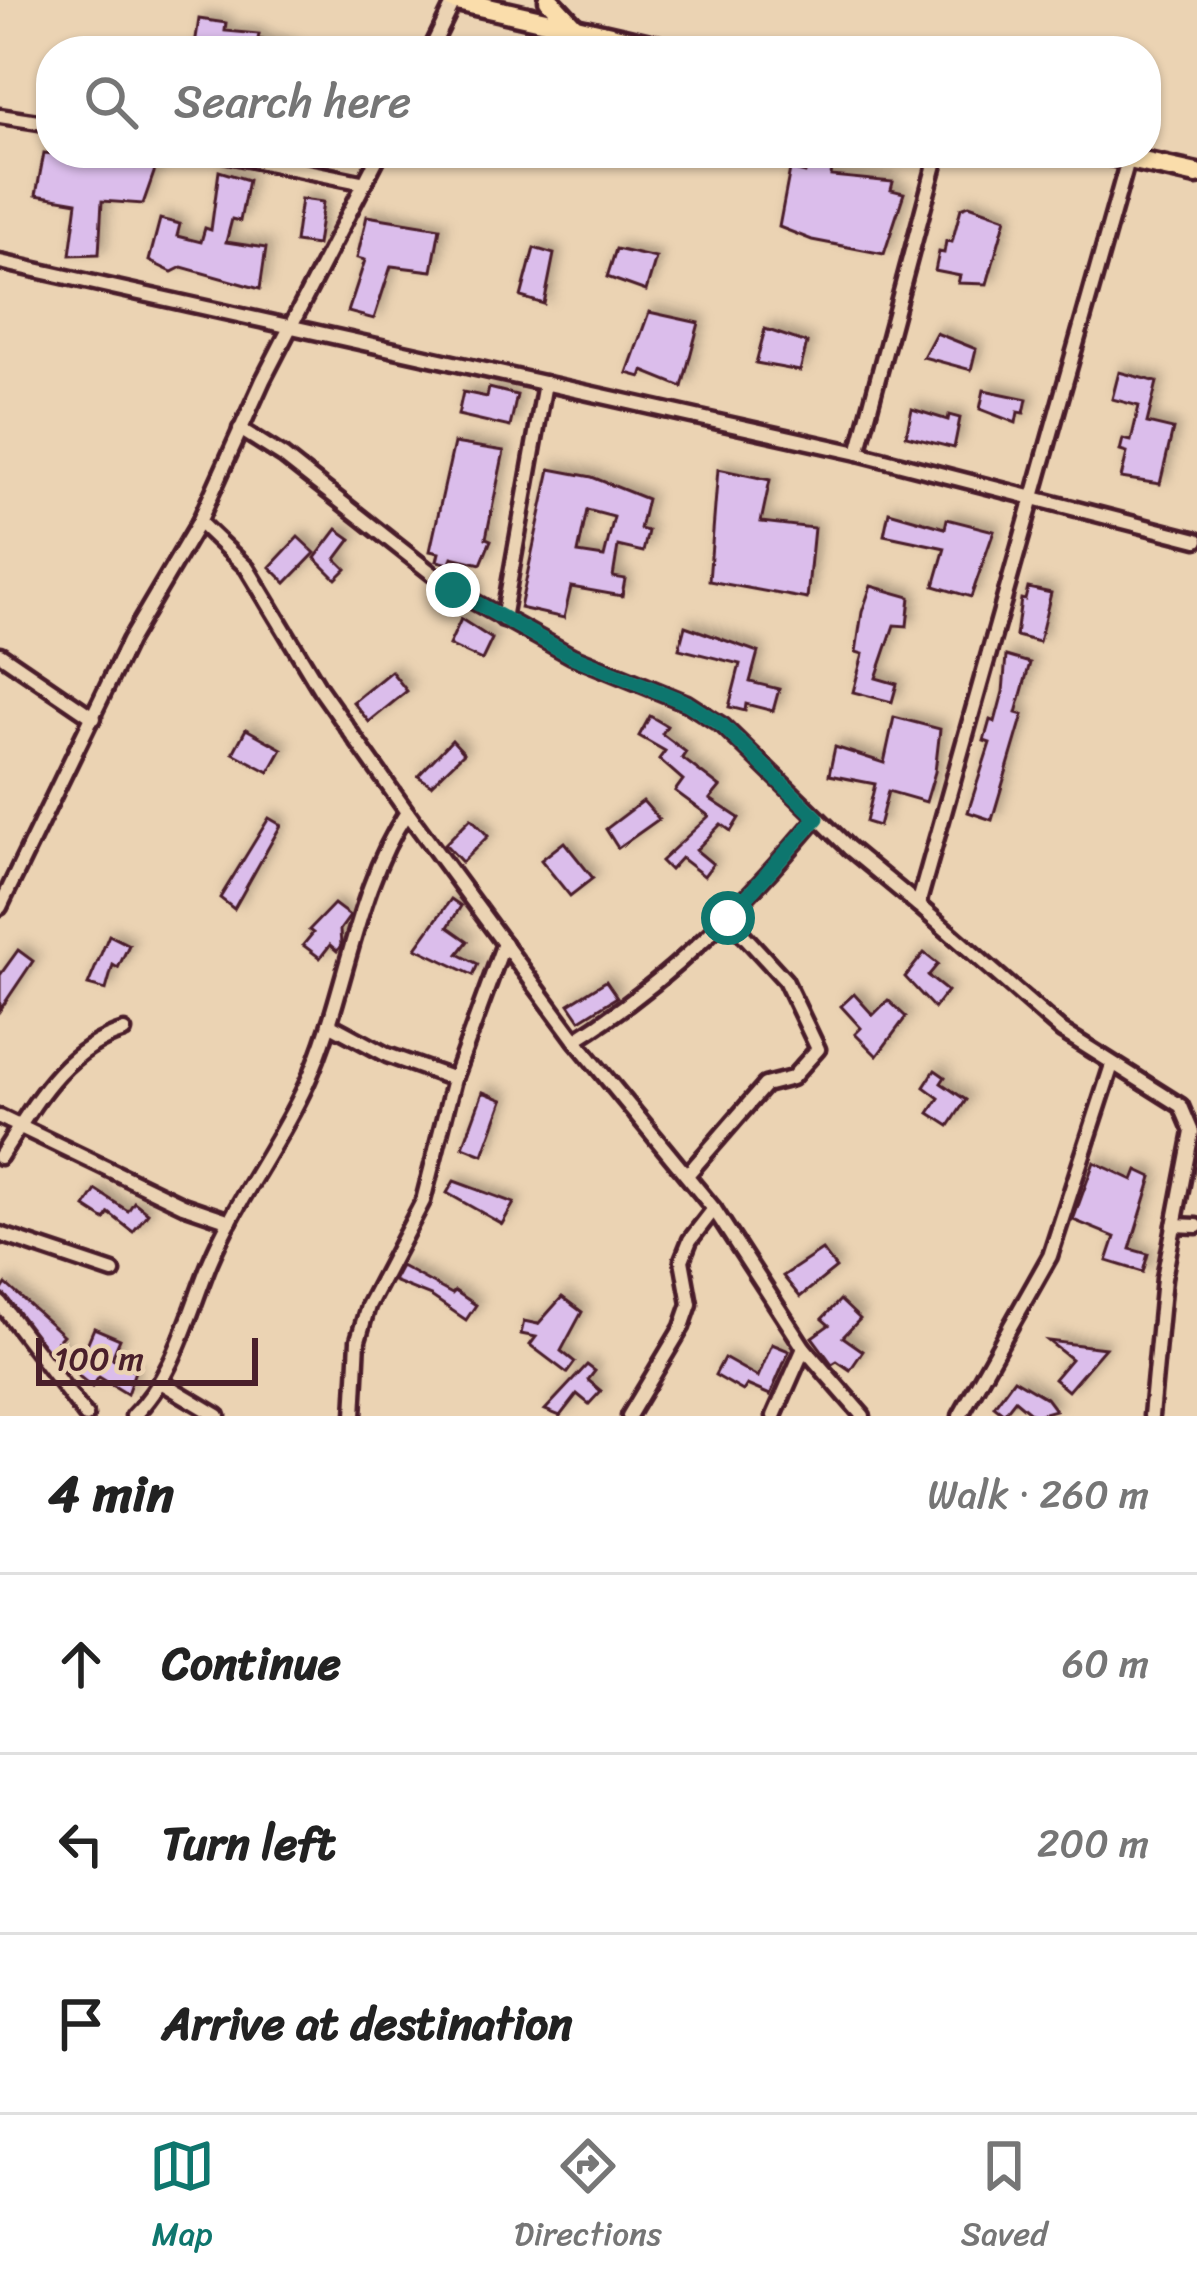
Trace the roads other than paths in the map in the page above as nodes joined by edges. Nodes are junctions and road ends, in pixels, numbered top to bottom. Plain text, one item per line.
1 (454, 0) edge
2 (549, 0) edge
3 (492, 3) edge
4 (528, 8) edge
5 (576, 28) junction
6 (437, 36) edge
7 (611, 36) edge
8 (0, 116) edge
9 (36, 122) edge
10 (1161, 167) edge
11 (292, 168) edge
12 (372, 168) edge
13 (934, 168) edge
14 (1126, 168) edge
15 (1197, 174) edge
16 (365, 183) junction
17 (0, 262) edge
18 (289, 328) junction
19 (545, 383) junction
20 (240, 429) junction
21 (858, 453) junction
22 (1033, 496) junction
23 (199, 522) junction
24 (1197, 540) edge
25 (503, 619) junction
26 (0, 654) edge
27 (94, 718) junction
28 (407, 812) junction
29 (817, 818) junction
30 (918, 905) junction
31 (0, 907) edge
32 (728, 918) junction
33 (504, 943) junction
34 (329, 1024) junction
35 (124, 1031) dead end
36 (574, 1040) junction
37 (1112, 1065) junction
38 (454, 1079) junction
39 (0, 1117) edge
40 (20, 1126) junction
41 (0, 1157) edge
42 (687, 1175) junction
43 (714, 1209) junction
44 (230, 1221) junction
45 (1174, 1225) junction
46 (1197, 1226) edge
47 (0, 1234) edge
48 (113, 1272) dead end
49 (0, 1304) edge
50 (804, 1348) junction
51 (161, 1382) junction
52 (83, 1415) edge
53 (133, 1416) edge
54 (218, 1416) edge
55 (353, 1416) edge
56 (628, 1416) edge
57 (774, 1416) edge
58 (863, 1416) edge
59 (959, 1416) edge
60 (1151, 1416) edge

1 - 3 main road
1 - 6 street
2 - 5 main road
3 - 4 main road
4 - 5 main road
5 - 7 main road
8 - 9 street
10 - 15 main road
11 - 16 street
12 - 16 street
13 - 21 street
14 - 22 street
16 - 18 street
17 - 18 street
18 - 19 street
18 - 20 street
19 - 21 street
19 - 25 street
20 - 23 street
20 - 25 street
21 - 22 street
22 - 24 street
22 - 30 street
23 - 27 street
23 - 28 street
25 - 29 street
26 - 27 street
27 - 31 street
28 - 33 street
28 - 34 street
29 - 30 street
29 - 32 street
30 - 37 street
32 - 36 street
32 - 42 street
33 - 36 street
33 - 38 street
34 - 38 street
34 - 44 street
35 - 40 street
36 - 42 street
37 - 45 street
37 - 59 street
38 - 55 street
39 - 40 street
40 - 41 street
40 - 44 street
42 - 43 street
43 - 50 street
43 - 56 street
44 - 51 street
45 - 46 street
45 - 60 street
47 - 48 street
49 - 52 street
50 - 57 street
50 - 58 street
51 - 53 street
51 - 54 street

